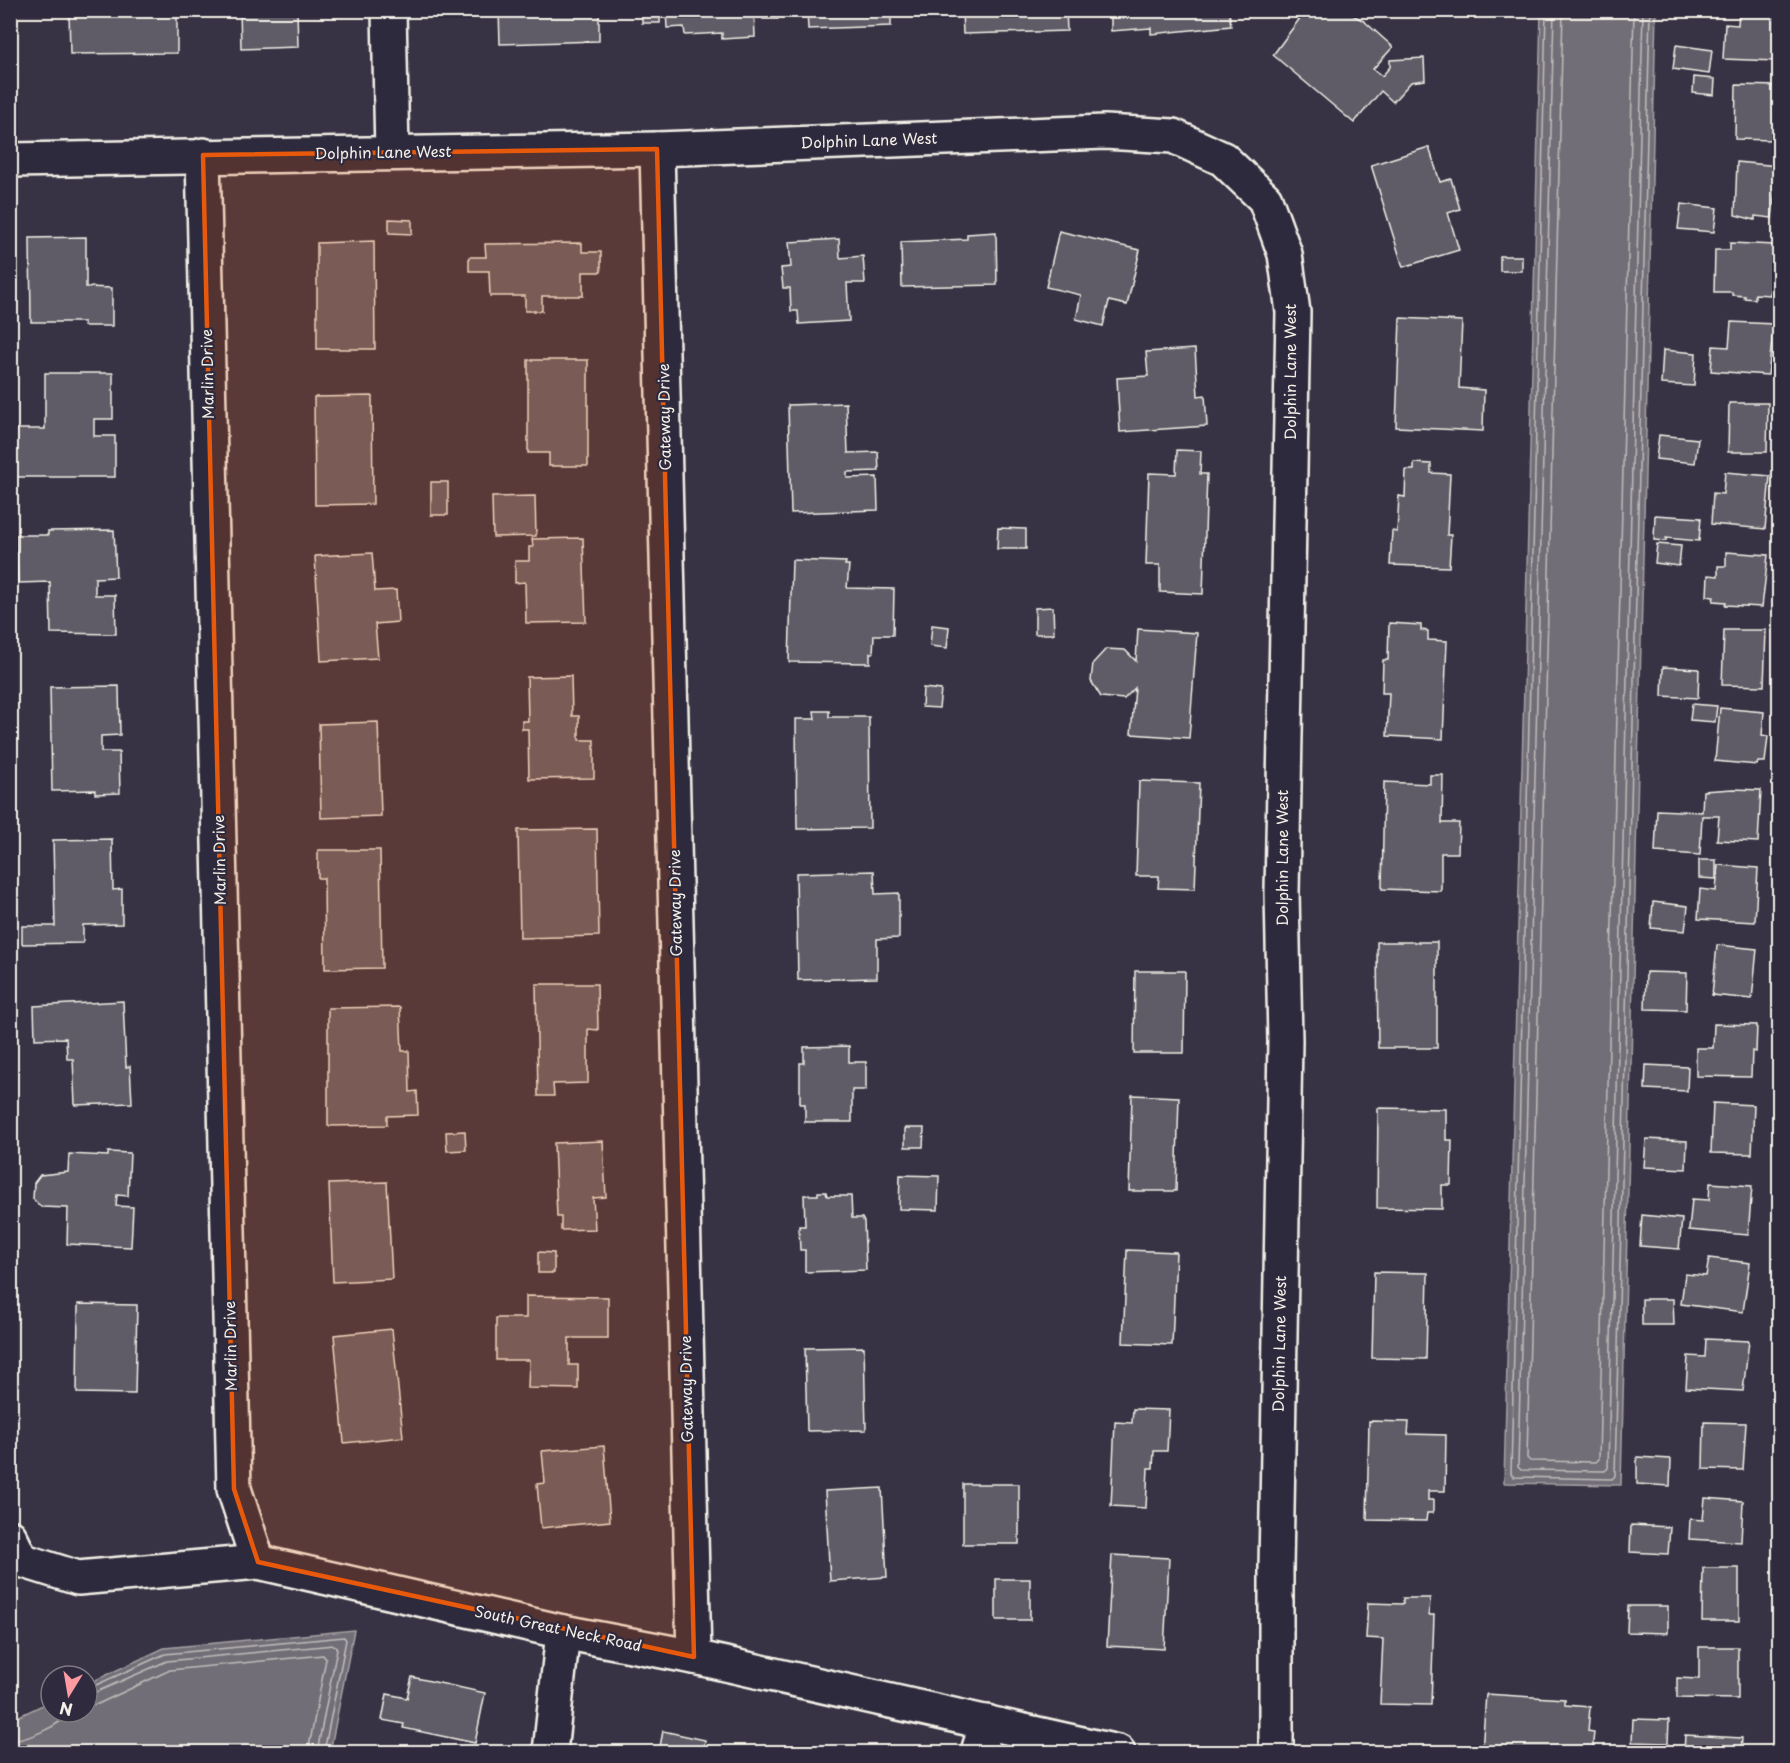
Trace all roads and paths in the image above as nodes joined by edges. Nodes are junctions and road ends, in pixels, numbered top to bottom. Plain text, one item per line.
1 (389, 10) edge
2 (657, 149) junction
3 (392, 153) junction
4 (203, 155) junction
5 (10, 160) edge
6 (10, 1537) edge
7 (258, 1562) junction
8 (563, 1632) junction
9 (694, 1657) junction
10 (982, 1737) edge
11 (550, 1752) edge
12 (1118, 1752) edge
13 (1276, 1752) edge

1 - 3 street
2 - 3 street, Dolphin Lane West
2 - 9 street, Gateway Drive
2 - 13 street, Dolphin Lane West
3 - 4 street, Dolphin Lane West
4 - 5 street, Dolphin Lane West
4 - 7 street, Marlin Drive
6 - 7 street, South Great Neck Road
7 - 8 street, South Great Neck Road
8 - 9 street, South Great Neck Road
8 - 11 street
9 - 10 street, South Great Neck Road
10 - 12 street, South Great Neck Road

